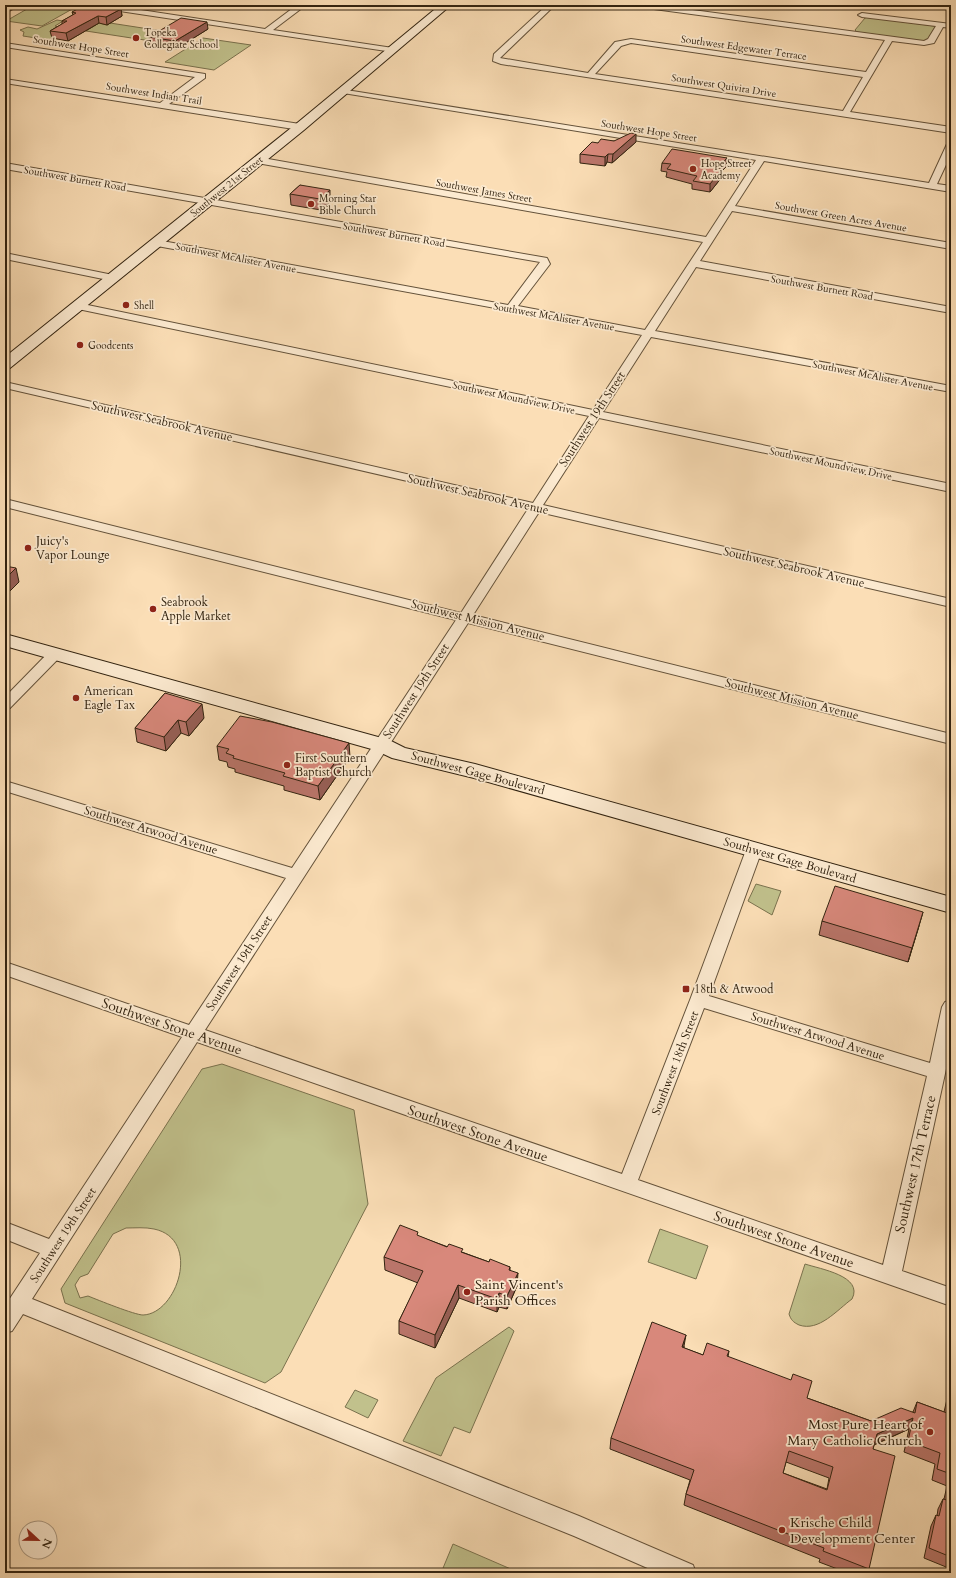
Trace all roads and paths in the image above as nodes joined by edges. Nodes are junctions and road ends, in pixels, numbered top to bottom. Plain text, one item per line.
1 (16, 5) edge
2 (93, 5) edge
3 (285, 5) edge
4 (446, 5) edge
5 (551, 5) edge
6 (639, 5) edge
7 (864, 5) edge
8 (301, 6) edge
9 (5, 11) edge
10 (855, 24) junction
11 (940, 25) junction
12 (951, 26) edge
13 (267, 31) junction
14 (890, 39) junction
15 (5, 45) edge
16 (393, 50) junction
17 (868, 75) junction
18 (589, 76) junction
19 (5, 80) edge
20 (343, 92) junction
21 (162, 105) junction
22 (845, 114) junction
23 (300, 127) junction
24 (951, 130) edge
25 (951, 144) edge
26 (761, 159) junction
27 (258, 160) junction
28 (5, 166) edge
29 (932, 186) junction
30 (951, 189) edge
31 (208, 200) junction
32 (728, 208) junction
33 (708, 240) junction
34 (157, 243) junction
35 (951, 246) edge
36 (5, 256) edge
37 (693, 263) junction
38 (113, 278) junction
39 (78, 306) junction
40 (512, 308) junction
41 (951, 310) edge
42 (648, 333) junction
43 (5, 365) edge
44 (5, 385) edge
45 (951, 389) edge
46 (595, 414) junction
47 (951, 488) edge
48 (5, 503) edge
49 (535, 507) junction
50 (951, 603) edge
51 (464, 616) junction
52 (5, 640) edge
53 (55, 654) junction
54 (5, 705) edge
55 (951, 739) edge
56 (382, 745) junction
57 (5, 786) edge
58 (754, 850) junction
59 (296, 875) junction
60 (951, 905) edge
61 (5, 968) edge
62 (699, 1000) junction
63 (951, 1007) edge
64 (194, 1033) junction
65 (936, 1072) junction
66 (627, 1185) junction
67 (5, 1230) edge
68 (53, 1250) junction
69 (891, 1275) junction
70 (951, 1297) edge
71 (18, 1303) junction
72 (5, 1324) edge
73 (685, 1573) edge

1 - 9 street
2 - 13 street
3 - 8 street
4 - 16 main road, Southwest 21st Street
5 - 18 street, Southwest Quivira Drive
6 - 10 street
7 - 10 street
8 - 13 street
10 - 11 street
10 - 14 street
11 - 12 street
11 - 14 street
13 - 16 street
14 - 17 street
15 - 21 street, Southwest Hope Street
16 - 20 main road, Southwest 21st Street
17 - 18 street, Southwest Edgewater Terrace
17 - 22 street
18 - 22 street, Southwest Quivira Drive
19 - 21 street, Southwest Indian Trail
20 - 23 main road, Southwest 21st Street
20 - 26 street, Southwest Hope Street
21 - 23 street, Southwest Indian Trail
22 - 24 street, Southwest Quivira Drive
23 - 27 main road, Southwest 21st Street
25 - 29 street
26 - 29 street, Southwest Hope Street
26 - 32 street, Southwest 19th Street
27 - 31 main road, Southwest 21st Street
27 - 33 street, Southwest James Street
28 - 31 street, Southwest Burnett Road
29 - 30 street, Southwest Hope Street
31 - 34 main road, Southwest 21st Street
31 - 40 street, Southwest Burnett Road
32 - 33 street, Southwest 19th Street
32 - 35 street, Southwest Green Acres Avenue
33 - 37 street, Southwest 19th Street
34 - 38 main road, Southwest 21st Street
34 - 40 street, Southwest McAlister Avenue
36 - 38 street
37 - 41 street, Southwest Burnett Road
37 - 42 street, Southwest 19th Street
38 - 39 main road, Southwest 21st Street
39 - 43 main road, Southwest 21st Street
39 - 46 street, Southwest Moundview Drive
40 - 42 street, Southwest McAlister Avenue
42 - 45 street, Southwest McAlister Avenue
42 - 46 street, Southwest 19th Street
44 - 49 street, Southwest Seabrook Avenue
46 - 47 street, Southwest Moundview Drive
46 - 49 street, Southwest 19th Street
48 - 51 street, Southwest Mission Avenue
49 - 50 street, Southwest Seabrook Avenue
49 - 51 street, Southwest 19th Street
51 - 55 street, Southwest Mission Avenue
51 - 56 street, Southwest 19th Street
52 - 53 main road, Southwest Gage Boulevard
53 - 54 street
53 - 56 main road, Southwest Gage Boulevard
56 - 58 main road, Southwest Gage Boulevard
56 - 59 street, Southwest 19th Street
57 - 59 street, Southwest Atwood Avenue
58 - 60 main road, Southwest Gage Boulevard
58 - 62 street, Southwest 18th Street
59 - 64 street, Southwest 19th Street
61 - 64 street, Southwest Stone Avenue
62 - 65 street, Southwest Atwood Avenue
62 - 66 street, Southwest 18th Street
63 - 65 street, Southwest 17th Terrace
64 - 66 street, Southwest Stone Avenue
64 - 68 street, Southwest 19th Street
65 - 69 street, Southwest 17th Terrace
66 - 69 street, Southwest Stone Avenue
67 - 68 street
68 - 71 street, Southwest 19th Street
69 - 70 street, Southwest Stone Avenue
71 - 72 street, Southwest 19th Street
71 - 73 street

